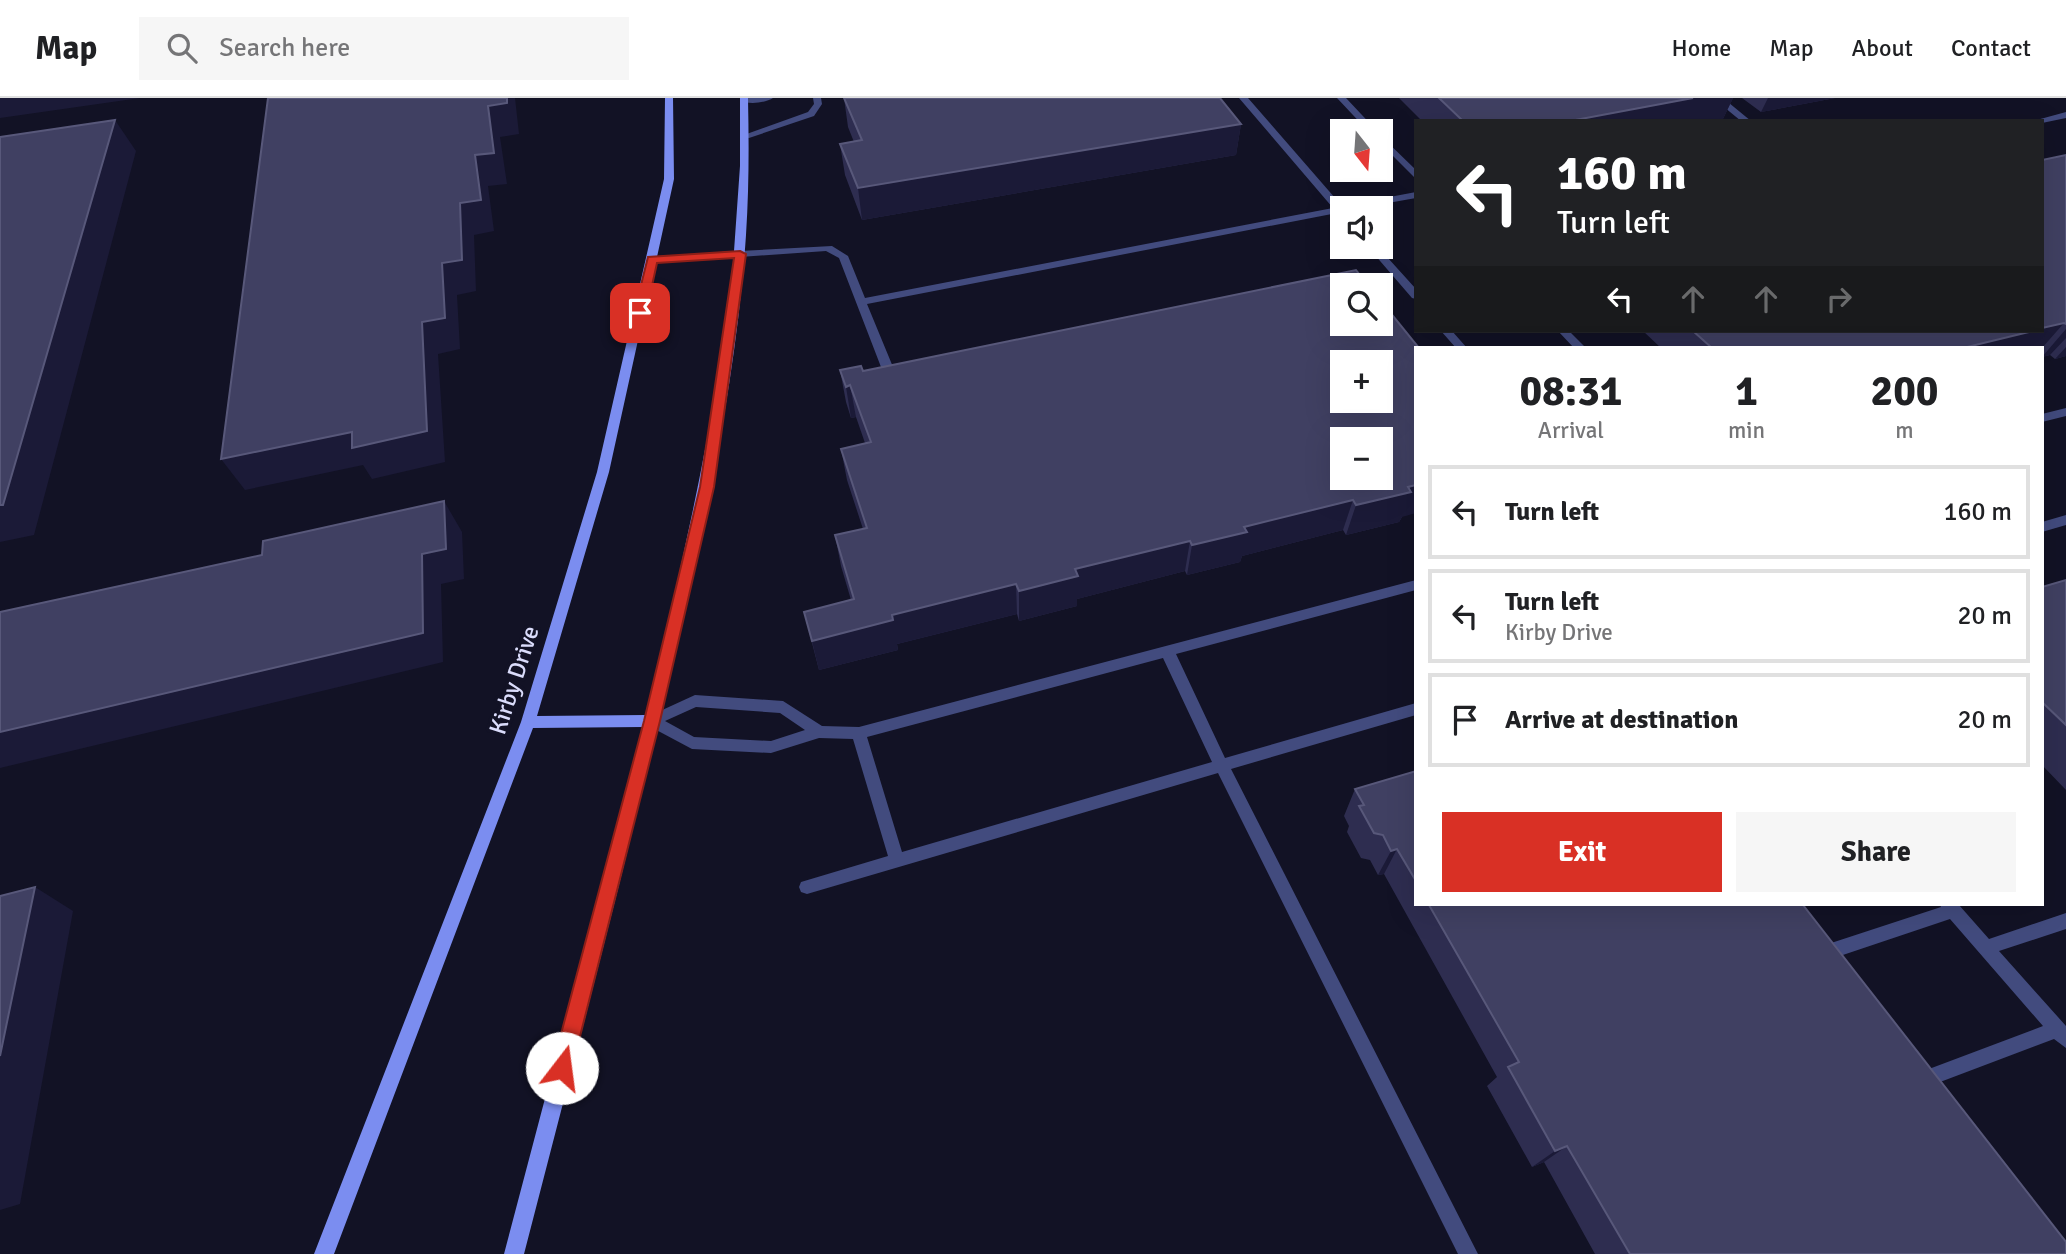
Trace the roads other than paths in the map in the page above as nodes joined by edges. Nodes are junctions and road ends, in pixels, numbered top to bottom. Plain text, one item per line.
1 (669, 98) edge
2 (769, 98) edge
3 (817, 98) edge
4 (1243, 98) edge
5 (1341, 98) edge
6 (1717, 98) edge
7 (744, 99) edge
8 (2066, 115) edge
9 (1361, 119) edge
10 (1744, 119) edge
11 (2044, 120) edge
12 (746, 136) junction
13 (1393, 152) edge
14 (1414, 174) edge
15 (1414, 195) edge
16 (1330, 196) edge
17 (1393, 200) edge
18 (1330, 212) edge
19 (740, 254) junction
20 (1384, 259) edge
21 (652, 260) junction
22 (1414, 294) edge
23 (861, 302) junction
24 (1565, 333) edge
25 (1578, 346) edge
26 (887, 367) edge
27 (2066, 412) edge
28 (2044, 418) edge
29 (2066, 520) edge
30 (2044, 526) edge
31 (1414, 585) edge
32 (1167, 651) junction
33 (1414, 710) edge
34 (652, 721) junction
35 (528, 722) junction
36 (819, 732) junction
37 (859, 733) junction
38 (1221, 765) junction
39 (897, 860) junction
40 (807, 887) dead end
41 (1951, 907) edge
42 (2066, 921) edge
43 (1986, 948) junction
44 (1803, 960) edge
45 (2062, 1034) edge
46 (1898, 1089) edge
47 (324, 1254) edge
48 (514, 1254) edge
49 (1468, 1254) edge

1 - 21 main road, Kirby Drive
2 - 7 lane
3 - 12 lane
4 - 16 lane
5 - 9 lane
6 - 10 lane
7 - 12 main road
8 - 11 lane
12 - 19 main road
13 - 14 lane
15 - 17 lane
18 - 23 lane
19 - 21 main road
19 - 23 lane
19 - 34 main road
20 - 22 lane
21 - 35 main road, Kirby Drive
23 - 26 lane
24 - 25 lane
27 - 28 lane
29 - 30 lane
31 - 32 lane
32 - 37 lane
32 - 38 lane
33 - 38 lane
34 - 35 main road
34 - 36 lane
34 - 36 lane
34 - 48 main road
35 - 47 main road, Kirby Drive
36 - 37 lane
37 - 39 lane
38 - 39 lane
38 - 49 lane
39 - 40 lane
41 - 43 lane
41 - 44 lane
42 - 43 lane
43 - 45 lane
45 - 46 lane

